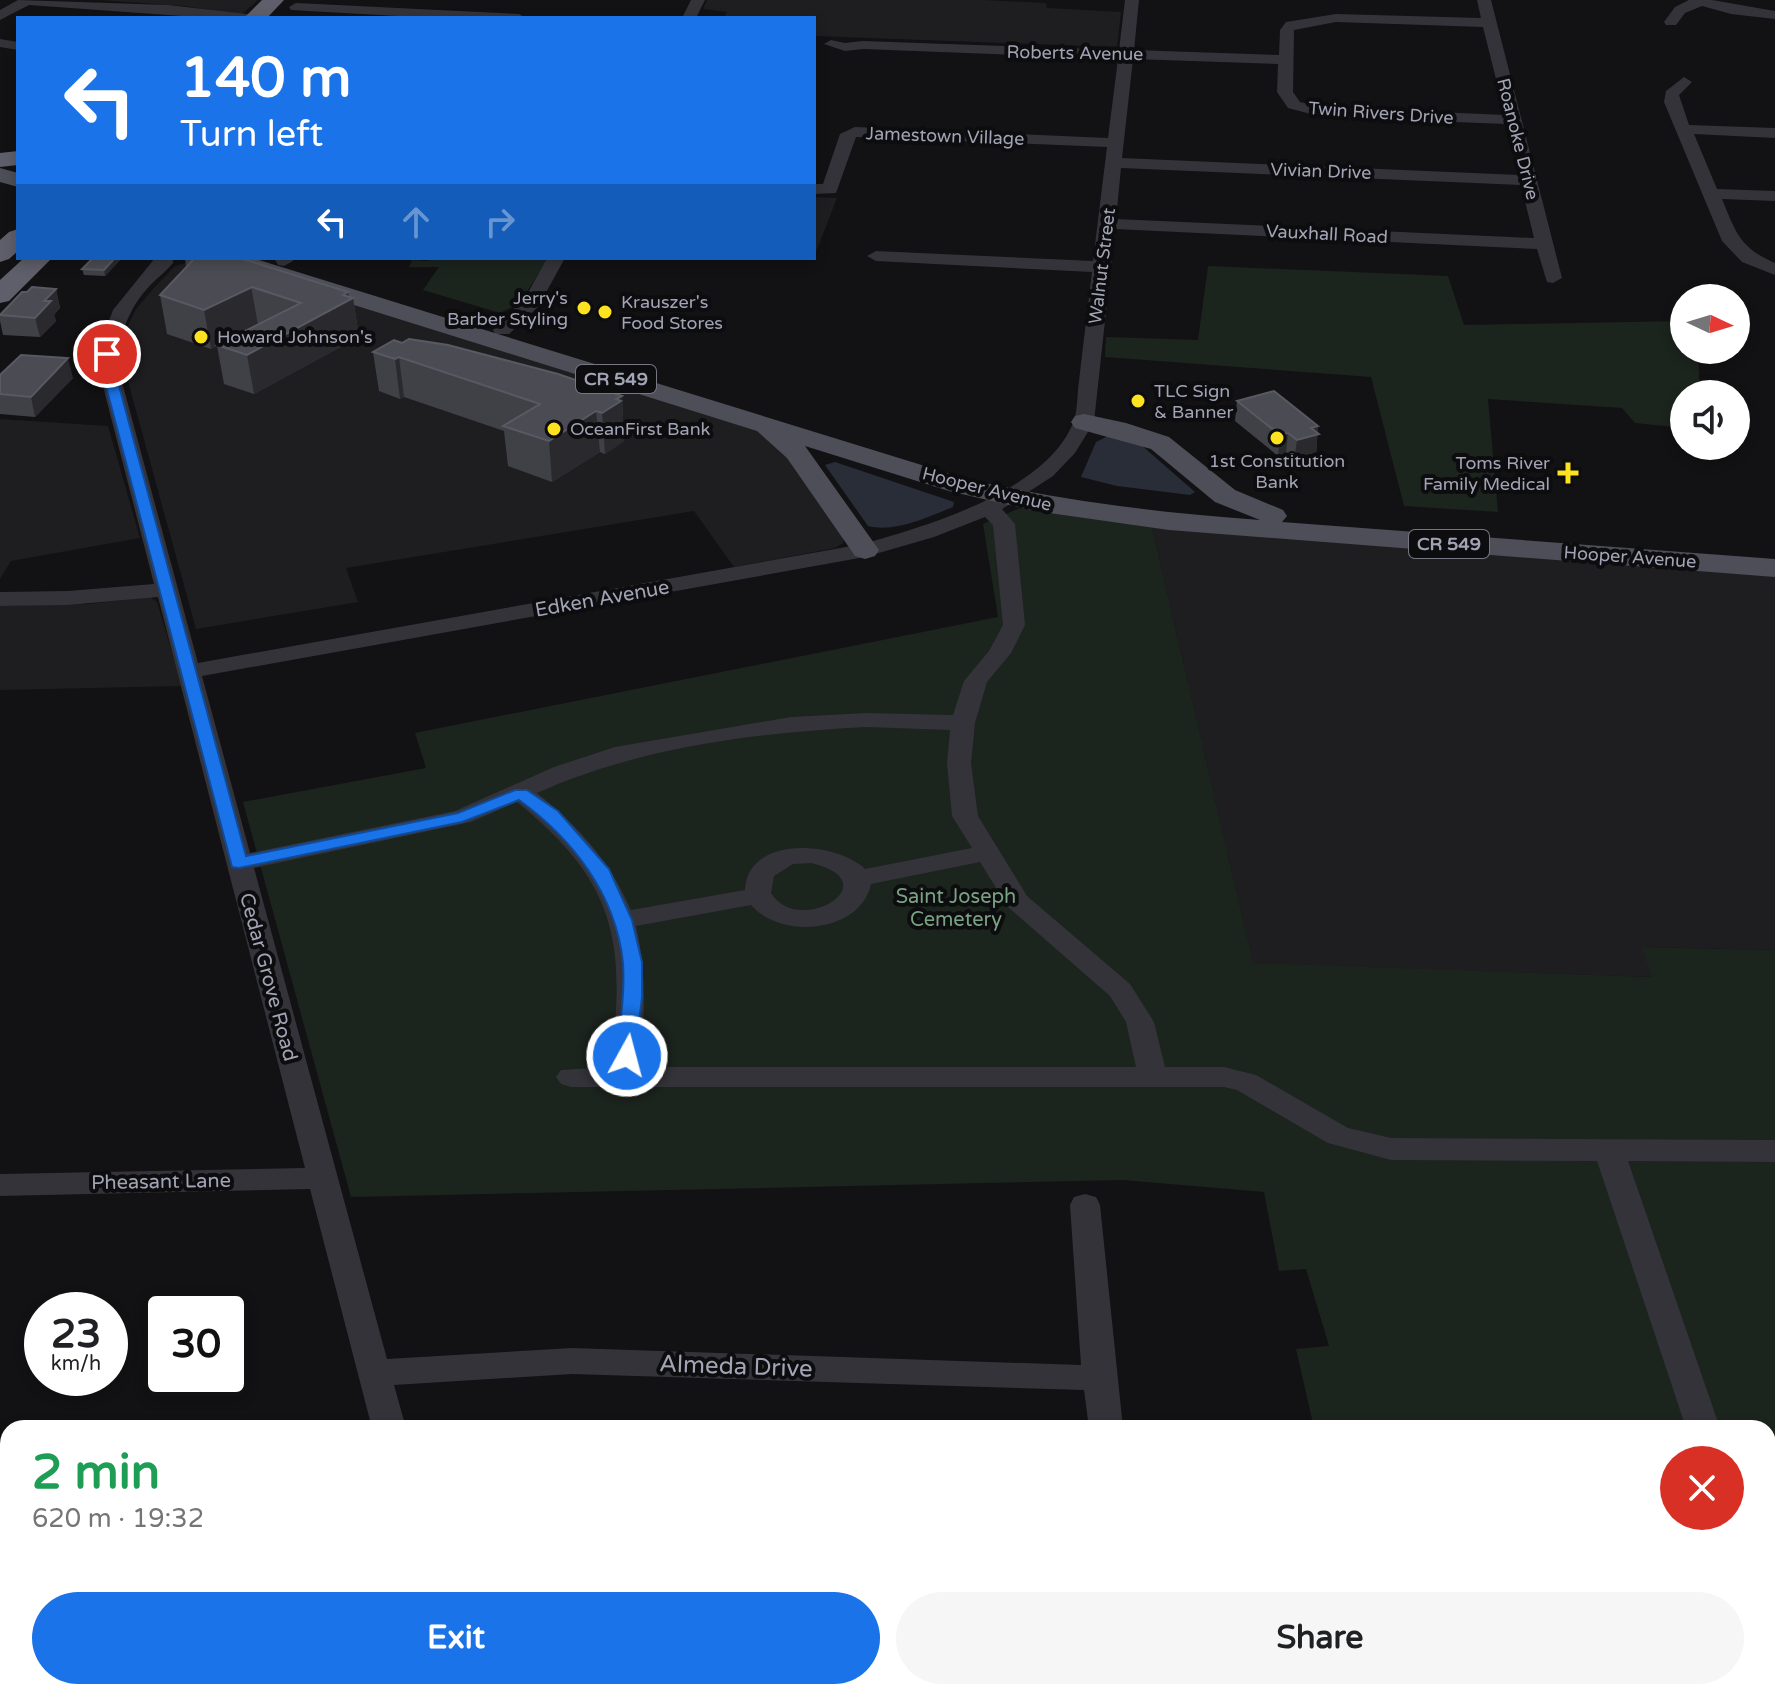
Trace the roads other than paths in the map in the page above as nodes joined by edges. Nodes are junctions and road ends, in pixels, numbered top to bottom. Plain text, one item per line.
1 (27, 0) edge
2 (274, 0) edge
3 (487, 0) edge
4 (1132, 0) edge
5 (1484, 0) edge
6 (1698, 1) edge
7 (107, 3) edge
8 (294, 8) edge
9 (1775, 15) edge
10 (0, 16) edge
11 (228, 16) edge
12 (257, 16) edge
13 (454, 16) edge
14 (475, 16) edge
15 (1671, 22) dead end
16 (1490, 23) junction
17 (816, 43) edge
18 (1126, 55) junction
19 (1286, 60) junction
20 (1684, 82) dead end
21 (1513, 120) junction
22 (1683, 129) junction
23 (1775, 133) edge
24 (1116, 143) junction
25 (1114, 163) junction
26 (1528, 180) junction
27 (816, 189) edge
28 (1713, 194) junction
29 (1775, 196) edge
30 (1109, 224) junction
31 (1545, 244) junction
32 (876, 256) dead end
33 (37, 260) edge
34 (164, 260) edge
35 (230, 260) edge
36 (284, 260) edge
37 (555, 260) edge
38 (1103, 267) junction
39 (1775, 270) edge
40 (1553, 278) dead end
41 (0, 295) edge
42 (502, 330) junction
43 (1084, 422) junction
44 (759, 424) junction
45 (1006, 497) junction
46 (1273, 516) junction
47 (865, 550) junction
48 (1766, 551) edge
49 (1775, 568) edge
50 (168, 589) junction
51 (0, 599) edge
52 (190, 671) junction
53 (963, 723) junction
54 (521, 793) junction
55 (987, 853) junction
56 (239, 863) junction
57 (858, 878) junction
58 (757, 896) junction
59 (623, 920) junction
60 (1152, 1075) junction
61 (571, 1077) dead end
62 (623, 1077) junction
63 (1609, 1150) junction
64 (1775, 1151) edge
65 (322, 1178) junction
66 (0, 1185) edge
67 (1085, 1205) dead end
68 (374, 1373) junction
69 (1099, 1378) junction
70 (387, 1420) edge
71 (1105, 1420) edge
72 (1700, 1420) edge

1 - 7 street
1 - 10 street
2 - 12 highway
3 - 14 street
4 - 18 street, Walnut Street
5 - 16 street, Roanoke Drive
6 - 9 street
6 - 15 street
7 - 11 street
8 - 13 street
16 - 19 street, Twin Rivers Drive
16 - 21 street, Roanoke Drive
17 - 18 street, Roberts Avenue
18 - 19 street, Roberts Avenue
18 - 24 street, Walnut Street
19 - 21 street, Twin Rivers Drive
20 - 22 street
21 - 26 street, Roanoke Drive
22 - 23 street
22 - 28 street
24 - 25 street, Walnut Street
24 - 27 street, Jamestown Village
25 - 26 street, Vivian Drive
25 - 30 street, Walnut Street
26 - 31 street, Roanoke Drive
28 - 29 street
28 - 39 street
30 - 31 street, Vauxhall Road
30 - 38 street, Walnut Street
31 - 40 street, Roanoke Drive
32 - 38 street
33 - 41 highway
34 - 50 street, Cedar Grove Road
35 - 44 main road, Hooper Avenue / CR 549
36 - 42 main road, Hooper Avenue / CR 549
37 - 42 street
38 - 43 street, Walnut Street
42 - 45 main road, Hooper Avenue / CR 549
43 - 45 street, Walnut Street
43 - 46 main road
44 - 45 main road, Hooper Avenue / CR 549
44 - 47 main road
45 - 46 main road, Hooper Avenue / CR 549
45 - 47 street, Edken Avenue
45 - 49 main road, Hooper Avenue / CR 549
45 - 53 street
46 - 48 main road, Hooper Avenue / CR 549
47 - 52 street, Edken Avenue
50 - 51 street
50 - 52 street, Cedar Grove Road
52 - 56 street, Cedar Grove Road
53 - 54 street
53 - 55 street
54 - 56 street
54 - 59 street
55 - 57 street
55 - 60 street
56 - 65 street, Cedar Grove Road
57 - 58 street
57 - 58 street
58 - 59 street
59 - 62 street
60 - 62 street
60 - 63 street
61 - 62 street
63 - 64 street
63 - 72 street
65 - 66 street, Pheasant Lane
65 - 68 street, Cedar Grove Road
67 - 69 street
68 - 69 street, Almeda Drive
68 - 70 street, Cedar Grove Road
69 - 71 street

